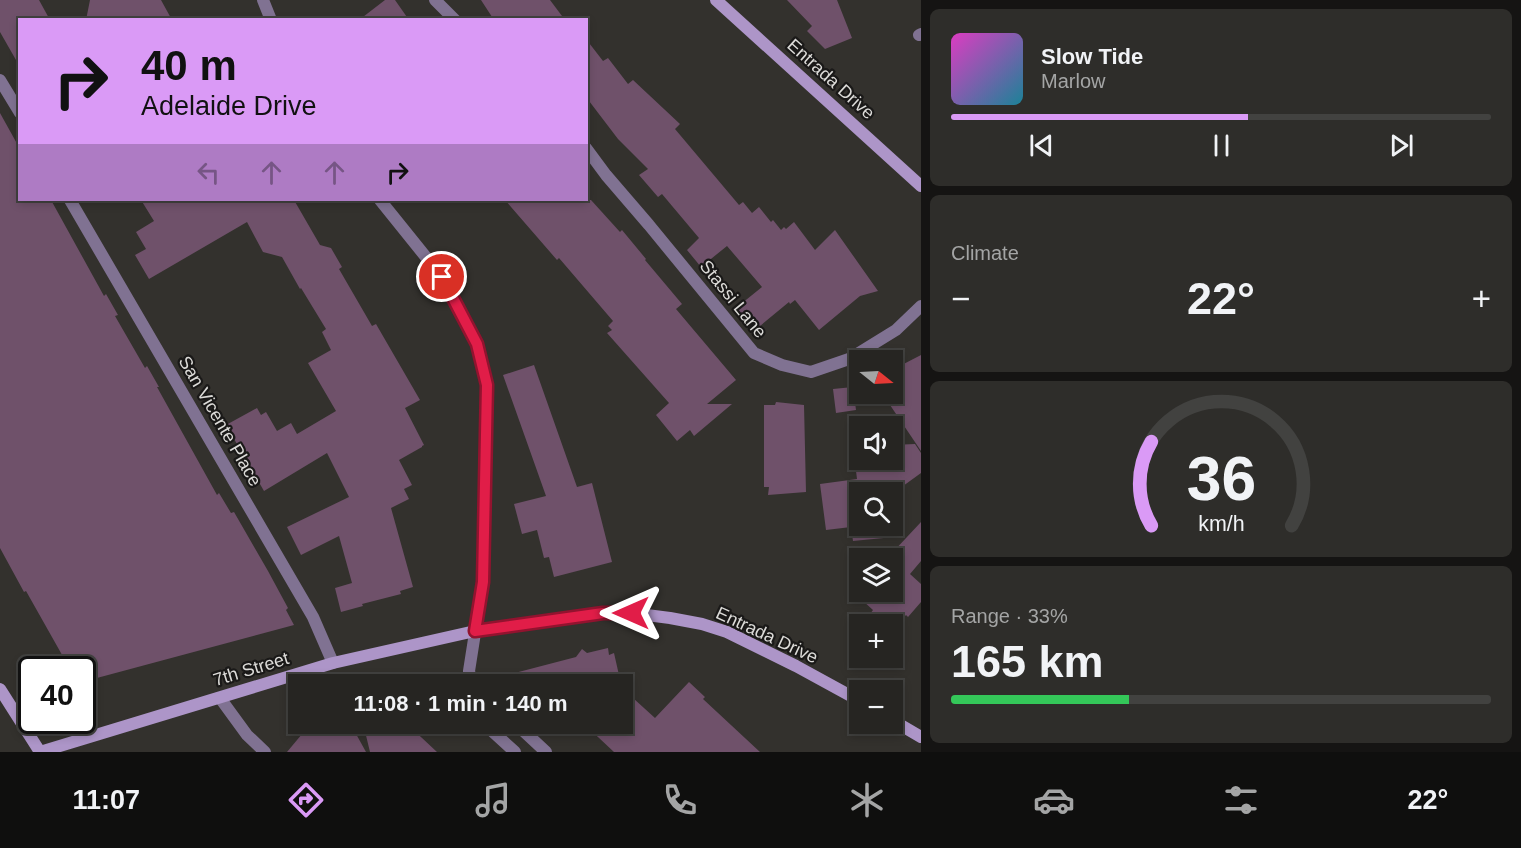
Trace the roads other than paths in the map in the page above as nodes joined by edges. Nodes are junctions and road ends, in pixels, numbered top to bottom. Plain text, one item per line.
1 (263, 0) edge
2 (435, 0) edge
3 (716, 0) edge
4 (270, 18) edge
5 (453, 18) edge
6 (0, 80) edge
7 (18, 110) edge
8 (588, 151) edge
9 (921, 186) edge
10 (71, 201) edge
11 (381, 201) edge
12 (921, 306) edge
13 (475, 631) junction
14 (333, 663) junction
15 (470, 674) edge
16 (0, 689) edge
17 (849, 695) edge
18 (220, 698) junction
19 (903, 726) edge
20 (495, 734) edge
21 (527, 734) edge
22 (921, 737) edge
23 (40, 752) edge
24 (265, 752) edge
25 (515, 752) edge
26 (546, 752) edge

1 - 4 street
2 - 5 street
3 - 9 street, Entrada Drive
6 - 7 street
8 - 12 street, Stassi Lane
10 - 14 street, San Vicente Place
11 - 13 street
13 - 14 street, 7th Street
13 - 15 street
13 - 17 street, Entrada Drive
14 - 18 street, 7th Street
16 - 23 street
18 - 23 street, 7th Street
18 - 24 street
19 - 22 street
20 - 25 street
21 - 26 street

